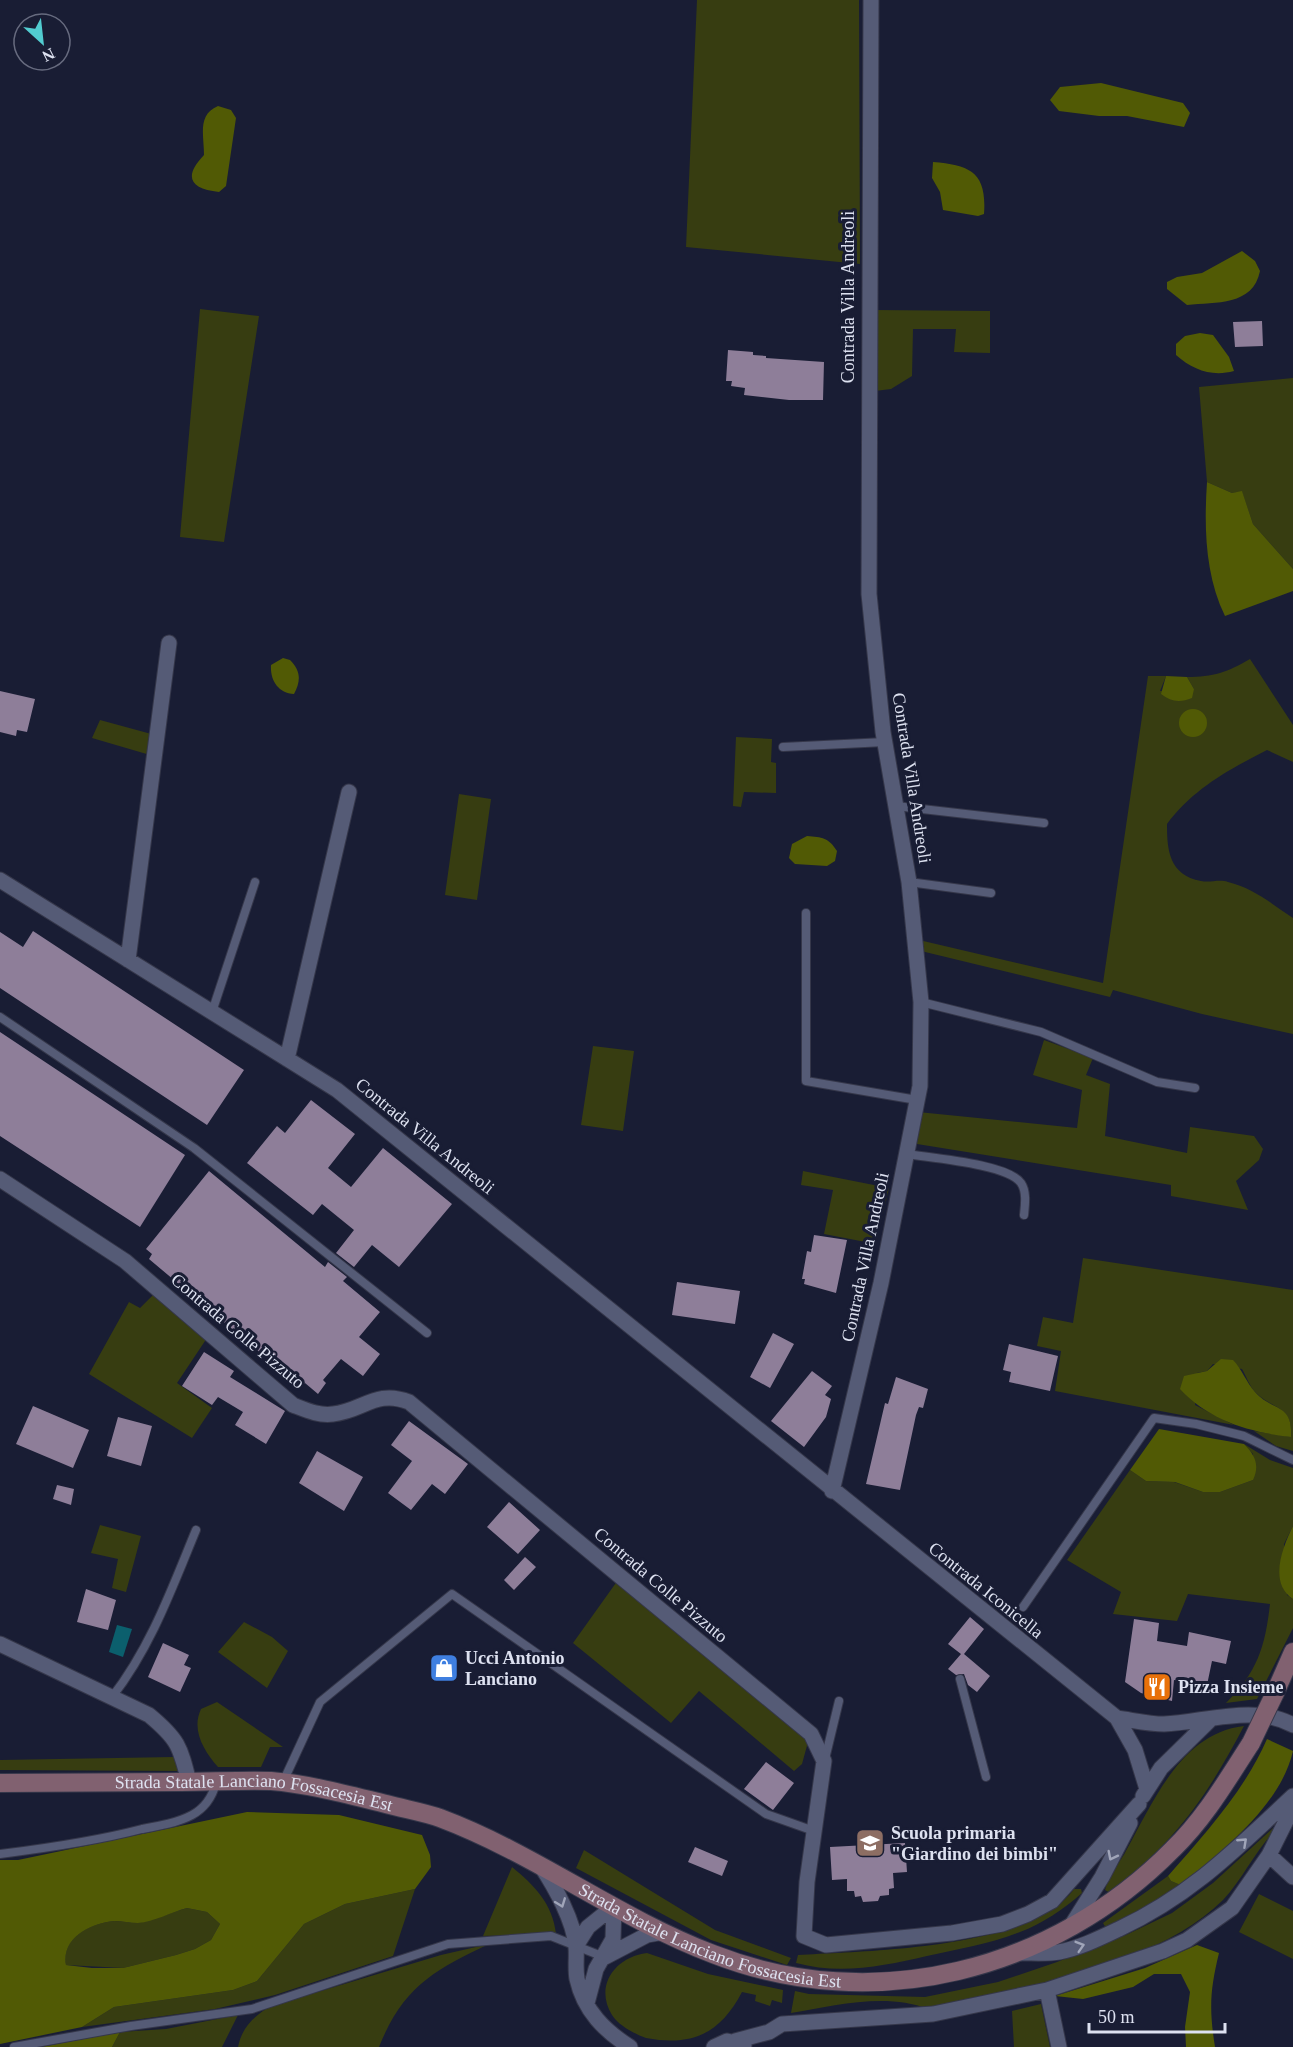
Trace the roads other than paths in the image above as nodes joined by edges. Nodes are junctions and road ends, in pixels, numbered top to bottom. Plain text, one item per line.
1 (871, 0) edge
2 (169, 643) dead end
3 (885, 742) junction
4 (783, 747) dead end
5 (349, 792) dead end
6 (896, 806) junction
7 (1044, 823) dead end
8 (0, 880) edge
9 (255, 882) dead end
10 (909, 882) junction
11 (991, 893) dead end
12 (806, 913) dead end
13 (128, 960) junction
14 (921, 1002) junction
15 (212, 1012) junction
16 (0, 1017) edge
17 (287, 1059) junction
18 (1194, 1088) dead end
19 (917, 1100) junction
20 (907, 1154) junction
21 (0, 1179) edge
22 (1024, 1215) dead end
23 (427, 1333) dead end
24 (1293, 1460) edge
25 (832, 1491) junction
26 (196, 1530) dead end
27 (1023, 1607) dead end
28 (0, 1644) edge
29 (1293, 1652) edge
30 (960, 1679) dead end
31 (112, 1697) junction
32 (839, 1701) dead end
33 (1117, 1718) junction
34 (1210, 1720) junction
35 (1293, 1725) edge
36 (824, 1761) junction
37 (986, 1778) dead end
38 (189, 1782) junction
39 (217, 1782) junction
40 (0, 1783) edge
41 (282, 1783) junction
42 (1147, 1790) junction
43 (1292, 1797) edge
44 (1139, 1804) junction
45 (814, 1831) junction
46 (0, 1854) edge
47 (1269, 1855) junction
48 (540, 1863) junction
49 (1293, 1877) edge
50 (614, 1906) junction
51 (1071, 1926) junction
52 (664, 1932) junction
53 (576, 1946) junction
54 (1022, 1953) junction
55 (605, 1957) junction
56 (1047, 1990) junction
57 (587, 2003) junction
58 (769, 2032) junction
59 (741, 2044) edge
60 (14, 2047) edge
61 (630, 2047) edge
62 (714, 2047) edge
63 (761, 2047) edge
64 (1059, 2047) edge

1 - 3 street, Contrada Villa Andreoli
2 - 13 street
3 - 4 lane
3 - 6 street, Contrada Villa Andreoli
5 - 17 street
6 - 7 lane
6 - 10 street, Contrada Villa Andreoli
8 - 13 street, Contrada Villa Andreoli
9 - 15 lane
10 - 11 lane
10 - 14 street, Contrada Villa Andreoli
12 - 19 lane
13 - 15 street, Contrada Villa Andreoli
14 - 18 lane
14 - 19 street, Contrada Villa Andreoli
15 - 17 street, Contrada Villa Andreoli
16 - 23 lane
17 - 25 street, Contrada Villa Andreoli
19 - 20 street, Contrada Villa Andreoli
20 - 22 lane
20 - 25 street, Contrada Villa Andreoli
21 - 36 street, Contrada Colle Pizzuto
24 - 27 lane
25 - 33 street, Contrada Iconicella
26 - 31 lane
28 - 31 street
29 - 51 main road, Strada Statale Lanciano Fossacesia Est, bridge
30 - 37 lane
31 - 38 street
32 - 36 lane
33 - 34 street
33 - 42 street, Contrada Iconicella
34 - 35 street
34 - 42 street
36 - 45 street
38 - 39 main road, Strada Statale Lanciano Fossacesia Est
38 - 40 main road, Strada Statale Lanciano Fossacesia Est
39 - 41 main road, Strada Statale Lanciano Fossacesia Est
39 - 46 lane
41 - 45 lane
41 - 48 main road, Strada Statale Lanciano Fossacesia Est
42 - 44 street
43 - 47 street
54 -> 43 street
44 - 45 street
44 -> 51 street
47 - 49 street
47 - 56 street
48 - 50 main road, Strada Statale Lanciano Fossacesia Est
48 -> 53 street
50 - 52 main road, Strada Statale Lanciano Fossacesia Est
50 - 53 street
50 - 55 street
51 - 54 main road, Strada Statale Lanciano Fossacesia Est
52 - 54 main road, Strada Statale Lanciano Fossacesia Est
52 - 55 street
53 - 55 lane
53 - 57 street
53 - 60 lane
55 - 57 street
56 - 58 street
56 - 64 street
57 - 61 street
58 - 59 street
58 - 63 street
59 - 62 street

